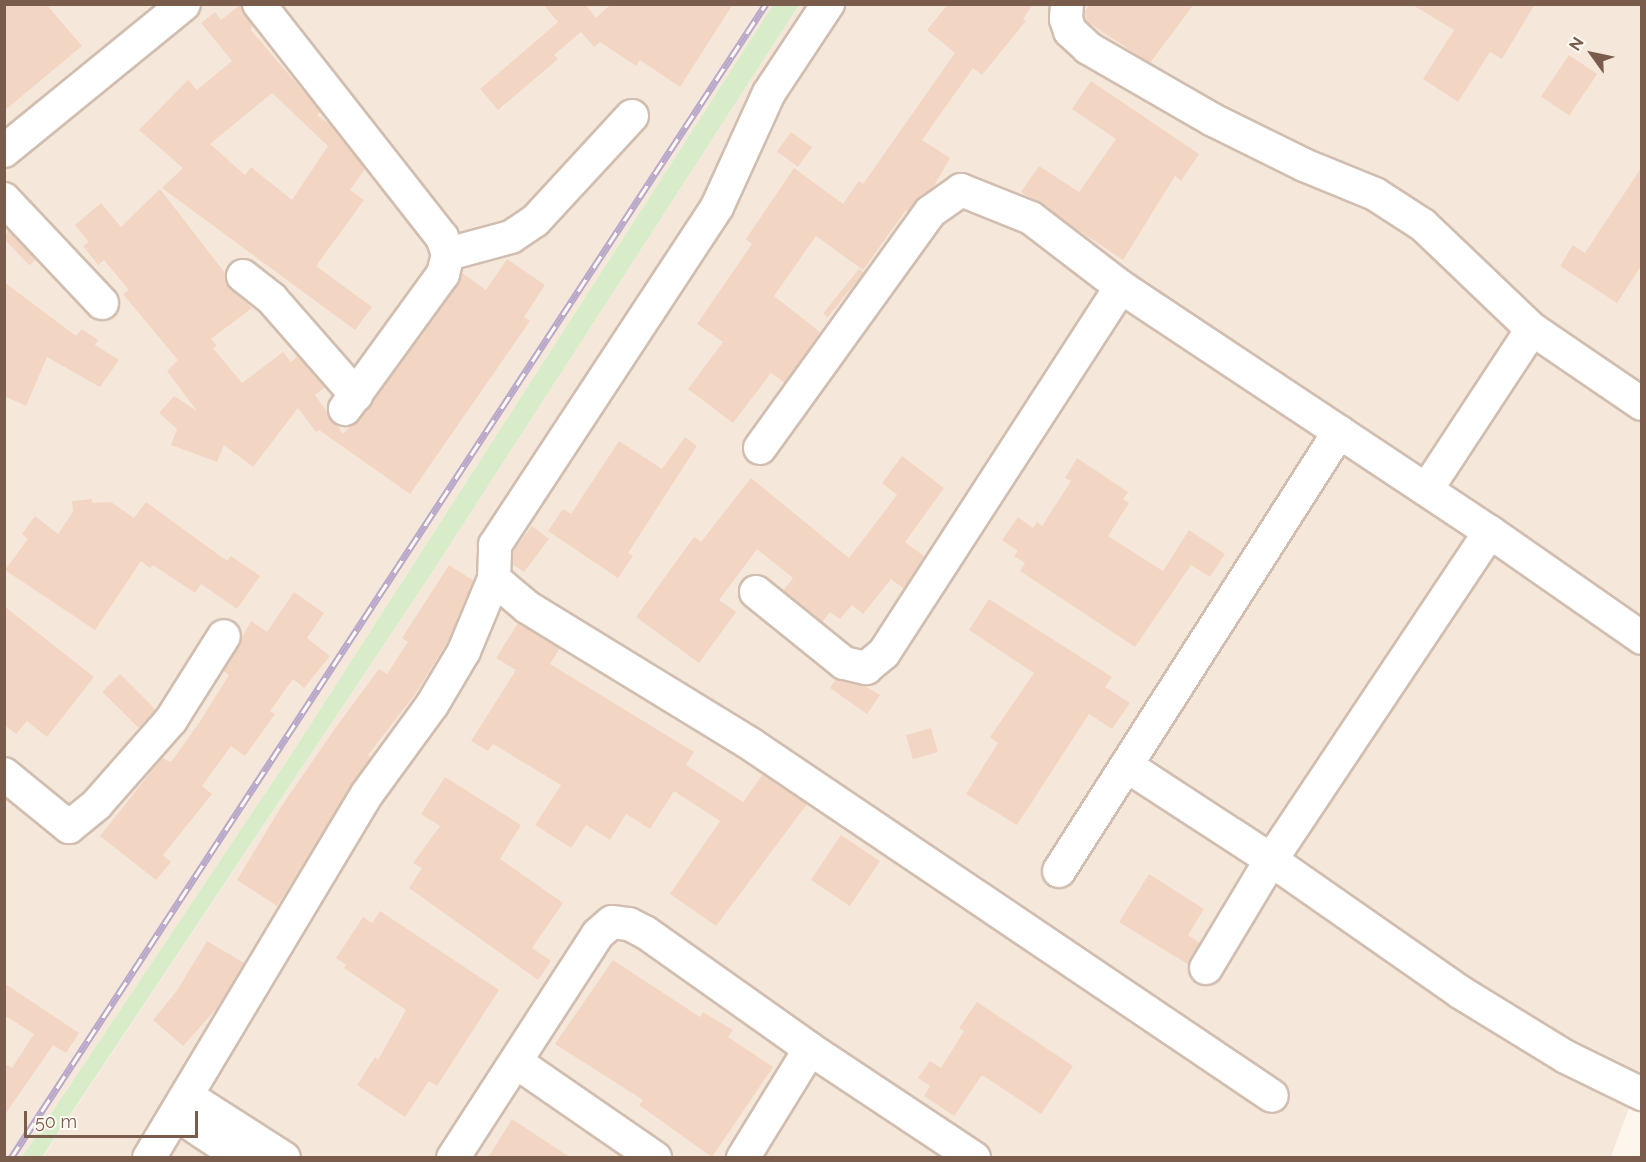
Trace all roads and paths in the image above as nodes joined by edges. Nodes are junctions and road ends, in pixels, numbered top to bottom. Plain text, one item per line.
1 (184, 4) edge
2 (259, 4) edge
3 (828, 4) edge
4 (1067, 4) edge
5 (632, 116) dead end
6 (4, 151) edge
7 (4, 199) edge
8 (448, 254) junction
9 (243, 276) dead end
10 (1121, 287) junction
11 (102, 303) dead end
12 (1532, 329) junction
13 (1641, 404) edge
14 (1339, 432) junction
15 (760, 448) dead end
16 (1427, 489) junction
17 (1490, 532) junction
18 (494, 579) junction
19 (756, 592) dead end
20 (224, 636) dead end
21 (1641, 638) edge
22 (1127, 766) junction
23 (4, 774) edge
24 (1271, 860) junction
25 (1059, 871) dead end
26 (1206, 968) dead end
27 (810, 1049) junction
28 (516, 1062) junction
29 (1641, 1094) edge
30 (1272, 1096) dead end
31 (182, 1105) junction
32 (149, 1158) edge
33 (242, 1158) edge
34 (284, 1158) edge
35 (453, 1158) edge
36 (655, 1158) edge
37 (743, 1158) edge
38 (974, 1158) edge

1 - 6 street
2 - 8 street
3 - 18 street
4 - 12 street
5 - 8 street
7 - 11 street
8 - 9 street
10 - 14 street
10 - 15 street
10 - 19 street
12 - 13 street
12 - 16 street
14 - 16 street
14 - 22 street
16 - 17 street
17 - 21 street
17 - 24 street
18 - 30 street
18 - 31 street
20 - 23 street
22 - 24 street
22 - 25 street
24 - 26 street
24 - 29 street
27 - 28 street
27 - 37 street
27 - 38 street
28 - 35 street
28 - 36 street
31 - 32 street
31 - 33 street
31 - 34 street

